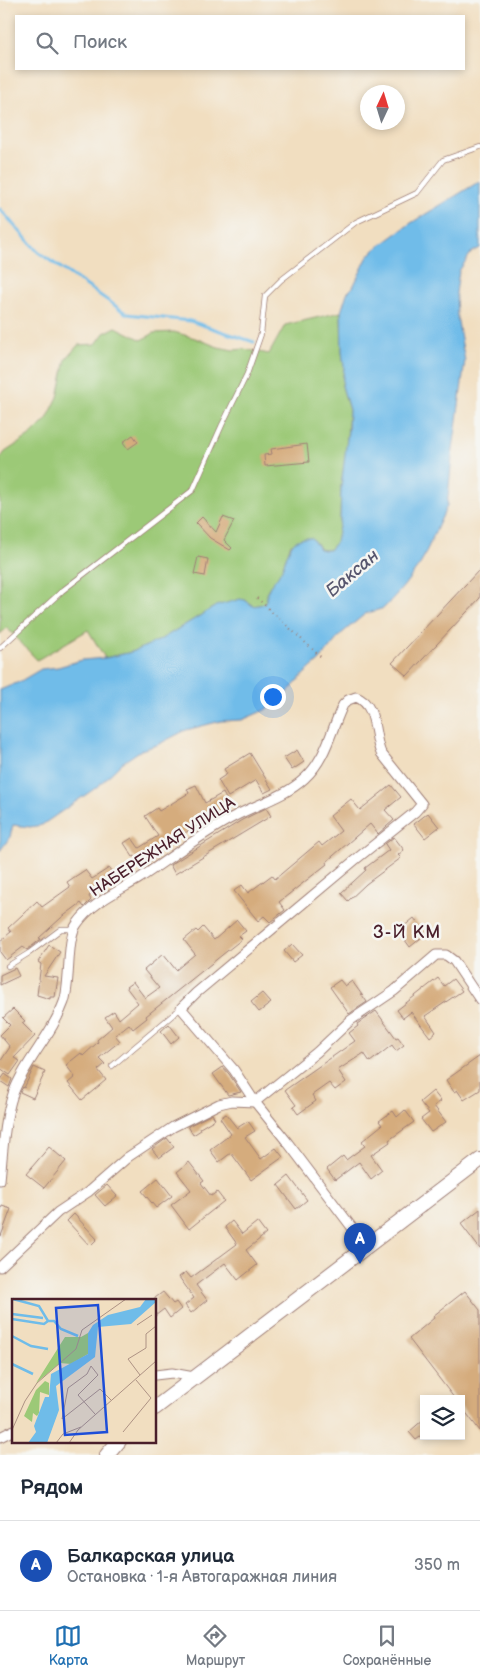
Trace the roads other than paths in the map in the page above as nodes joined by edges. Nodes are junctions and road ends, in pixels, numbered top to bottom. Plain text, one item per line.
1 (480, 147) edge
2 (0, 648) edge
3 (74, 930) junction
4 (8, 966) dead end
5 (480, 1000) edge
6 (181, 1008) junction
7 (112, 1066) dead end
8 (255, 1102) junction
9 (480, 1160) edge
10 (0, 1180) edge
11 (366, 1246) junction
12 (0, 1267) edge
13 (156, 1374) edge
14 (194, 1377) junction
15 (156, 1407) edge
16 (12, 1431) edge
17 (0, 1437) edge
18 (118, 1442) edge
19 (107, 1455) edge

1 - 2 lane
3 - 4 lane
3 - 6 street, НАБЕРЕЖНАЯ УЛИЦА
3 - 10 street, НАБЕРЕЖНАЯ УЛИЦА
5 - 8 street
6 - 7 lane
6 - 8 street
8 - 11 street
8 - 12 street
9 - 11 main road
11 - 14 main road
13 - 14 street
14 - 15 main road
16 - 17 street
18 - 19 main road

